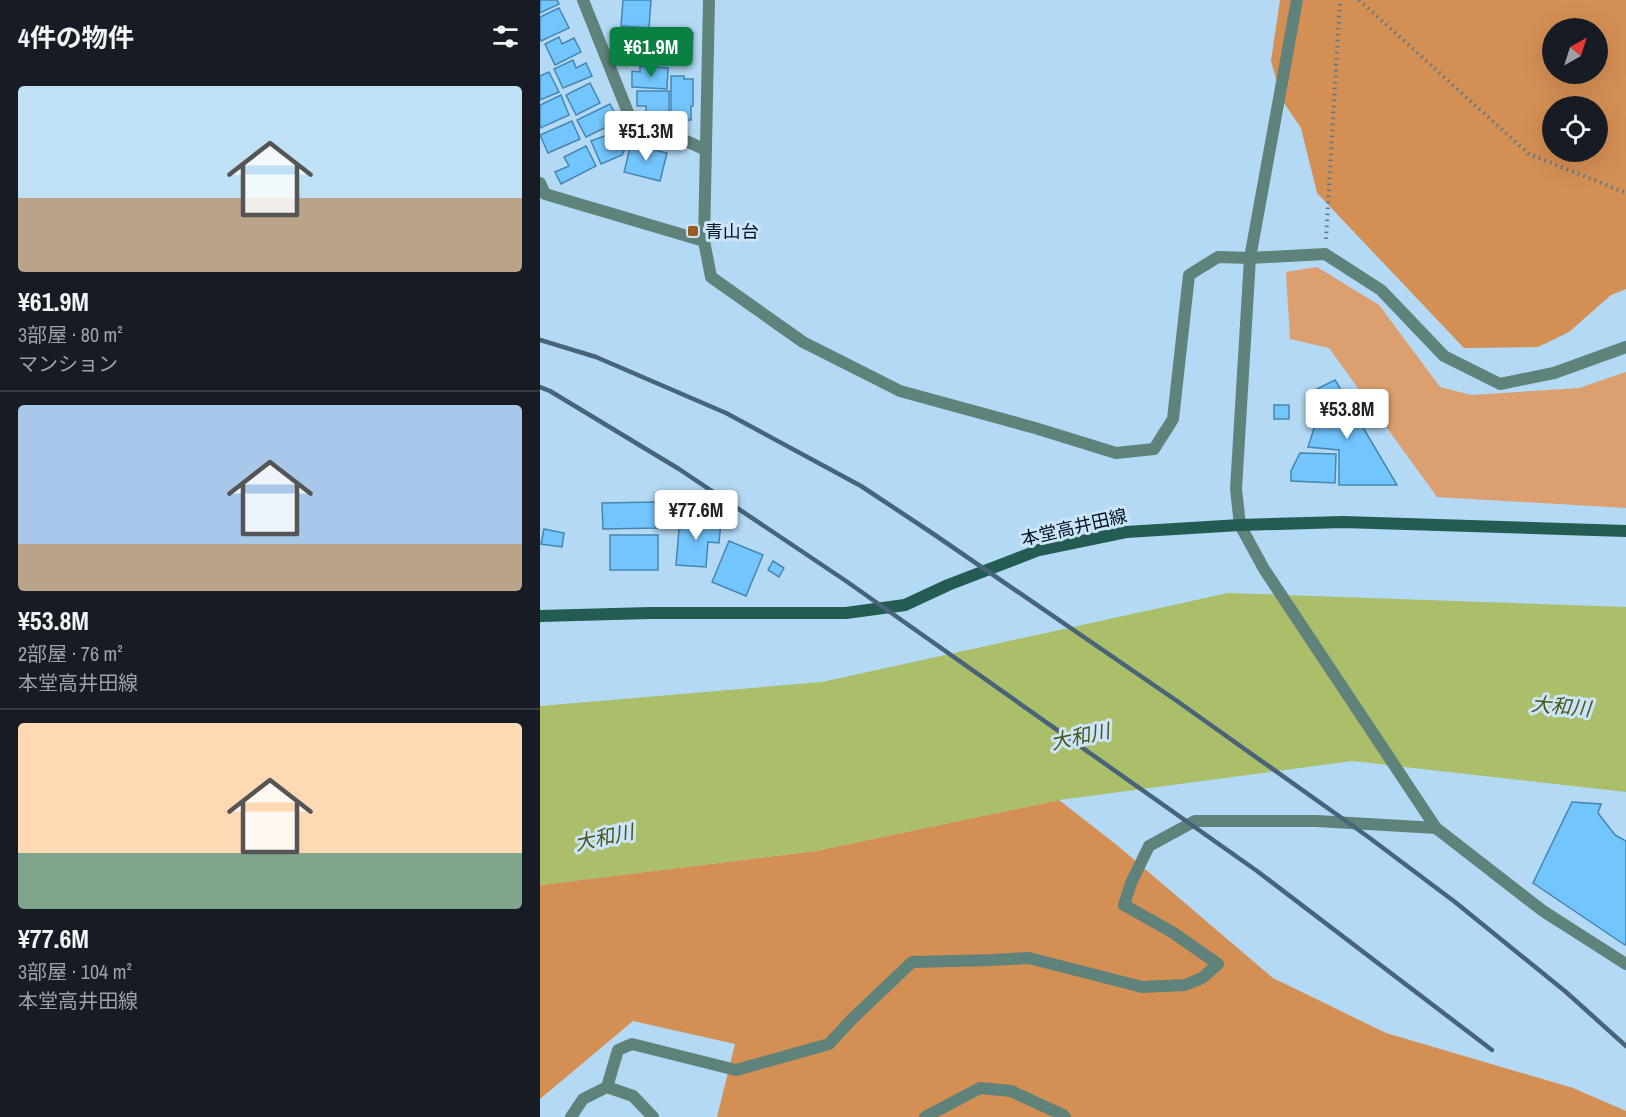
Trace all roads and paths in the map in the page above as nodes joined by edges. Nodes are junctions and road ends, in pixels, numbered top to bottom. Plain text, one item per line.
1 (583, 0) edge
2 (709, 0) edge
3 (1297, 0) edge
4 (1340, 0) edge
5 (1359, 0) edge
6 (706, 150) junction
7 (540, 183) edge
8 (1626, 193) edge
9 (704, 241) junction
10 (1325, 254) junction
11 (1250, 258) junction
12 (1626, 347) edge
13 (1240, 525) junction
14 (1626, 531) edge
15 (540, 616) edge
16 (1436, 828) junction
17 (1626, 964) edge
18 (608, 1087) junction
19 (571, 1117) edge
20 (653, 1117) edge
21 (925, 1117) edge
22 (1065, 1117) edge

1 - 6 street
2 - 6 street
3 - 11 street
4 - 10 path
5 - 8 path
6 - 9 street
7 - 9 street
9 - 11 street
10 - 11 street
10 - 12 street
11 - 13 street
13 - 14 main road, 本堂高井田線
13 - 15 main road, 本堂高井田線
13 - 16 street
16 - 17 street
16 - 18 street
18 - 19 street
18 - 20 street
21 - 22 street

